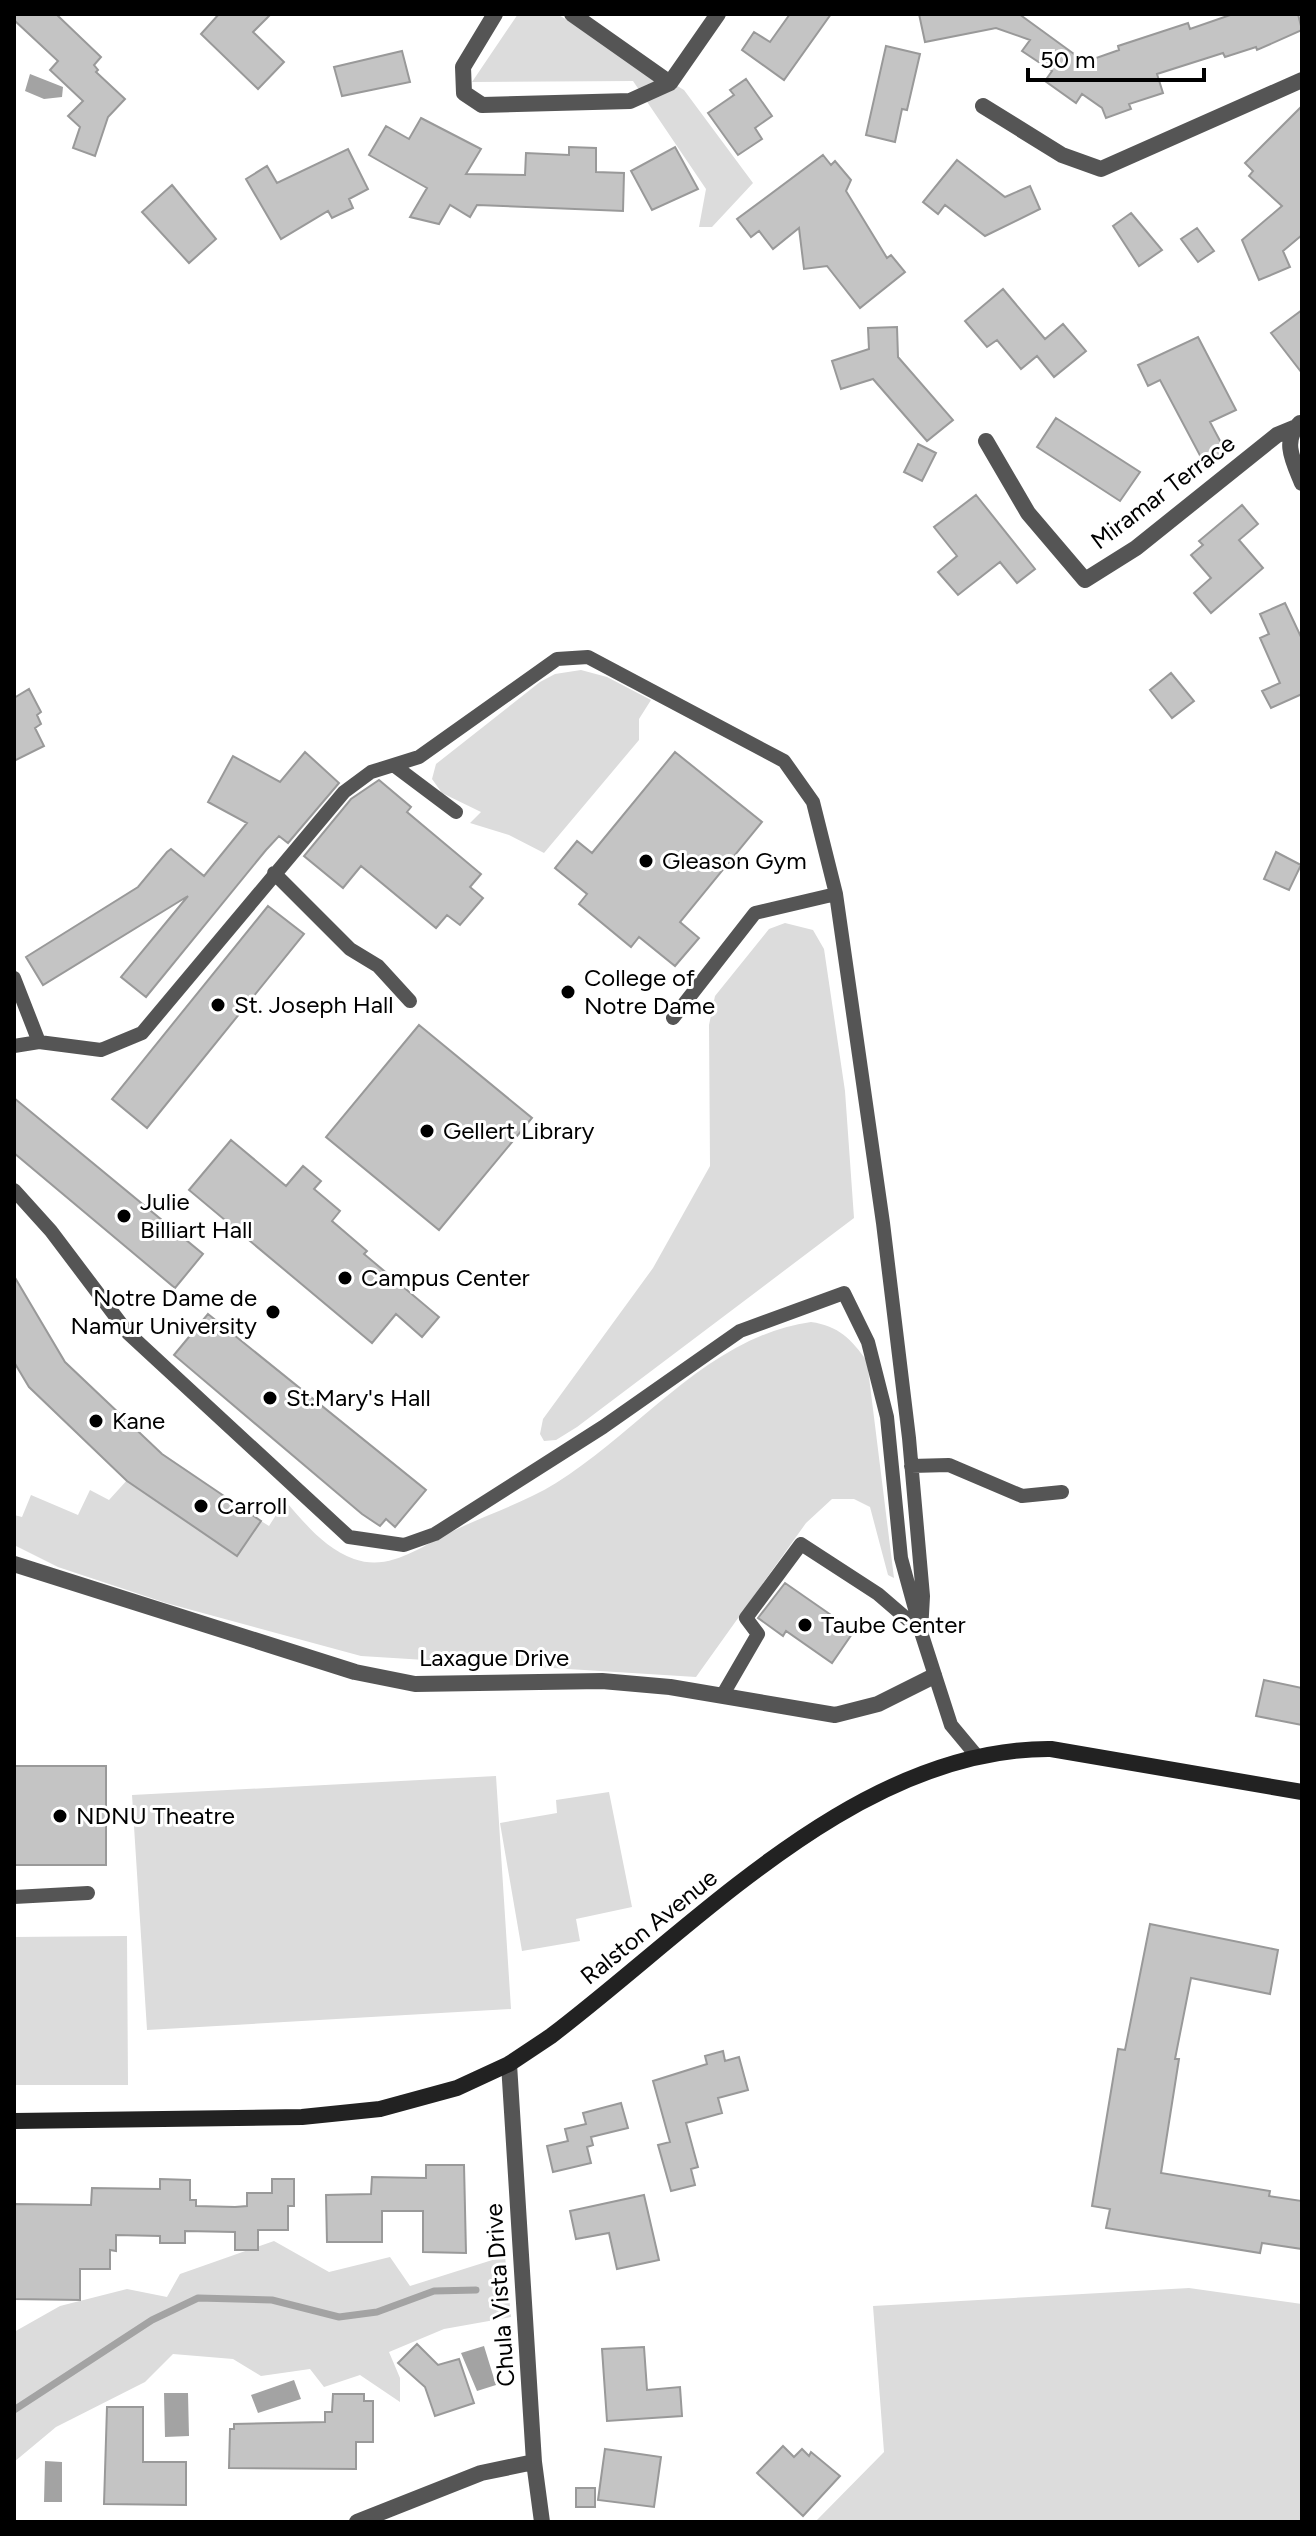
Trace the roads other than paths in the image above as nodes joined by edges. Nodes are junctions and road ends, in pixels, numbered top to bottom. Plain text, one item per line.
1 (495, 14) edge
2 (572, 14) edge
3 (718, 14) edge
4 (1302, 80) edge
5 (670, 83) junction
6 (983, 106) dead end
7 (1298, 425) edge
8 (986, 441) dead end
9 (1302, 483) edge
10 (396, 767) junction
11 (456, 812) dead end
12 (274, 873) junction
13 (836, 894) junction
14 (14, 978) edge
15 (410, 1001) dead end
16 (673, 1018) dead end
17 (39, 1042) junction
18 (14, 1046) edge
19 (14, 1190) edge
20 (911, 1466) junction
21 (1062, 1492) dead end
22 (14, 1564) edge
23 (921, 1632) junction
24 (934, 1676) junction
25 (722, 1696) junction
26 (976, 1755) junction
27 (1302, 1792) edge
28 (88, 1893) dead end
29 (14, 1897) edge
30 (509, 2064) junction
31 (14, 2121) edge
32 (534, 2462) junction
33 (357, 2522) edge
34 (542, 2522) edge

1 - 5 street
2 - 5 street
3 - 5 street
4 - 6 street
7 - 8 street, Miramar Terrace
7 - 9 street, Miramar Terrace
10 - 11 lane
10 - 12 lane
10 - 13 lane
12 - 15 lane
12 - 17 lane
13 - 16 lane
13 - 20 lane
14 - 17 lane
17 - 18 lane
19 - 23 lane
20 - 21 lane
20 - 23 lane
22 - 25 street, Laxague Drive
23 - 24 lane
23 - 25 lane
24 - 25 street, Laxague Drive
24 - 26 lane
26 - 27 main road, Ralston Avenue
26 - 30 main road, Ralston Avenue
28 - 29 lane
30 - 31 main road, Ralston Avenue
30 - 32 street, Chula Vista Drive
32 - 33 street
32 - 34 street, Chula Vista Drive

